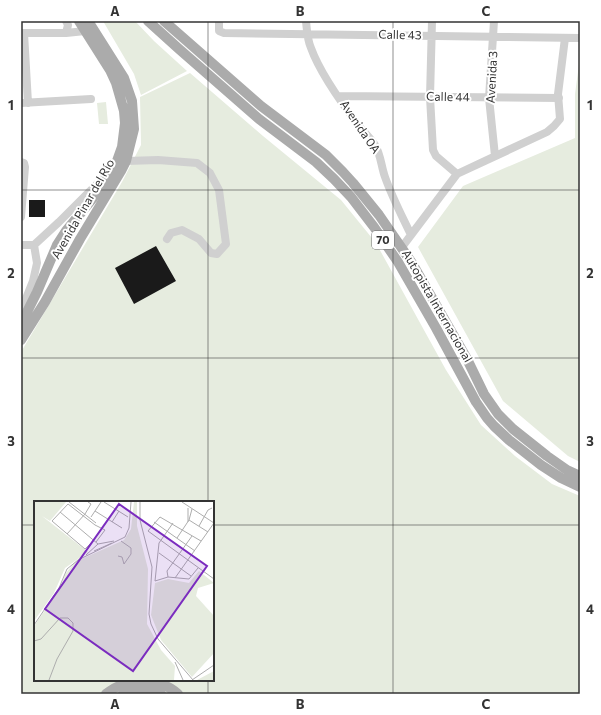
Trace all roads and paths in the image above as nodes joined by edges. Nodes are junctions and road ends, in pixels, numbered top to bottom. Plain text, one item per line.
1 (66, 21) edge
2 (79, 21) edge
3 (148, 21) edge
4 (164, 21) edge
5 (219, 21) edge
6 (306, 21) edge
7 (432, 21) edge
8 (494, 21) edge
9 (87, 26) edge
10 (22, 33) edge
11 (66, 33) junction
12 (307, 34) junction
13 (431, 36) junction
14 (494, 37) junction
15 (564, 38) junction
16 (580, 38) edge
17 (338, 96) junction
18 (430, 97) junction
19 (489, 98) junction
20 (559, 98) junction
21 (91, 99) dead end
22 (24, 103) edge
23 (495, 156) junction
24 (122, 161) junction
25 (21, 162) edge
26 (457, 174) junction
27 (21, 217) edge
28 (66, 231) junction
29 (411, 235) junction
30 (167, 239) dead end
31 (80, 240) junction
32 (21, 245) edge
33 (34, 245) junction
34 (402, 247) junction
35 (51, 258) junction
36 (65, 265) junction
37 (21, 311) edge
38 (21, 324) edge
39 (21, 340) edge
40 (580, 476) edge
41 (580, 487) edge
42 (106, 694) edge
43 (124, 694) edge
44 (161, 694) edge
45 (178, 694) edge

1 - 11 street
2 - 9 main road, Avenida Pinar del Río
3 - 41 main road, Autopista Internacional / 70
4 - 34 main road, Autopista Internacional / 70
5 - 12 street, Calle 43
6 - 12 street, Avenida 0A
7 - 13 street
8 - 14 street, Avenida 3
9 - 11 street
9 - 24 main road, Avenida Pinar del Río
10 - 11 street
10 - 22 street
12 - 13 street, Calle 43
12 - 17 street, Avenida 0A
13 - 14 street, Calle 43
13 - 18 street
14 - 15 street, Calle 43
14 - 19 street, Avenida 3
15 - 16 street, Calle 43
15 - 20 street
17 - 18 street, Calle 44
17 - 29 street, Avenida 0A
18 - 19 street, Calle 44
18 - 26 street
19 - 20 street, Calle 44
19 - 23 street, Avenida 3
20 - 23 street
21 - 22 street
23 - 26 street
24 - 28 main road, Avenida Pinar del Río
24 - 30 street
24 - 31 main road, Avenida Pinar del Río
24 - 33 street
25 - 27 street
26 - 29 street
28 - 31 main road
28 - 35 main road, Avenida Pinar del Río
29 - 34 street
31 - 36 main road, Avenida Pinar del Río
32 - 33 street
33 - 37 street
34 - 40 main road, Autopista Internacional / 70
35 - 36 main road
35 - 38 main road, Avenida Pinar del Río
36 - 39 main road, Avenida Pinar del Río
42 - 45 main road
43 - 44 main road

